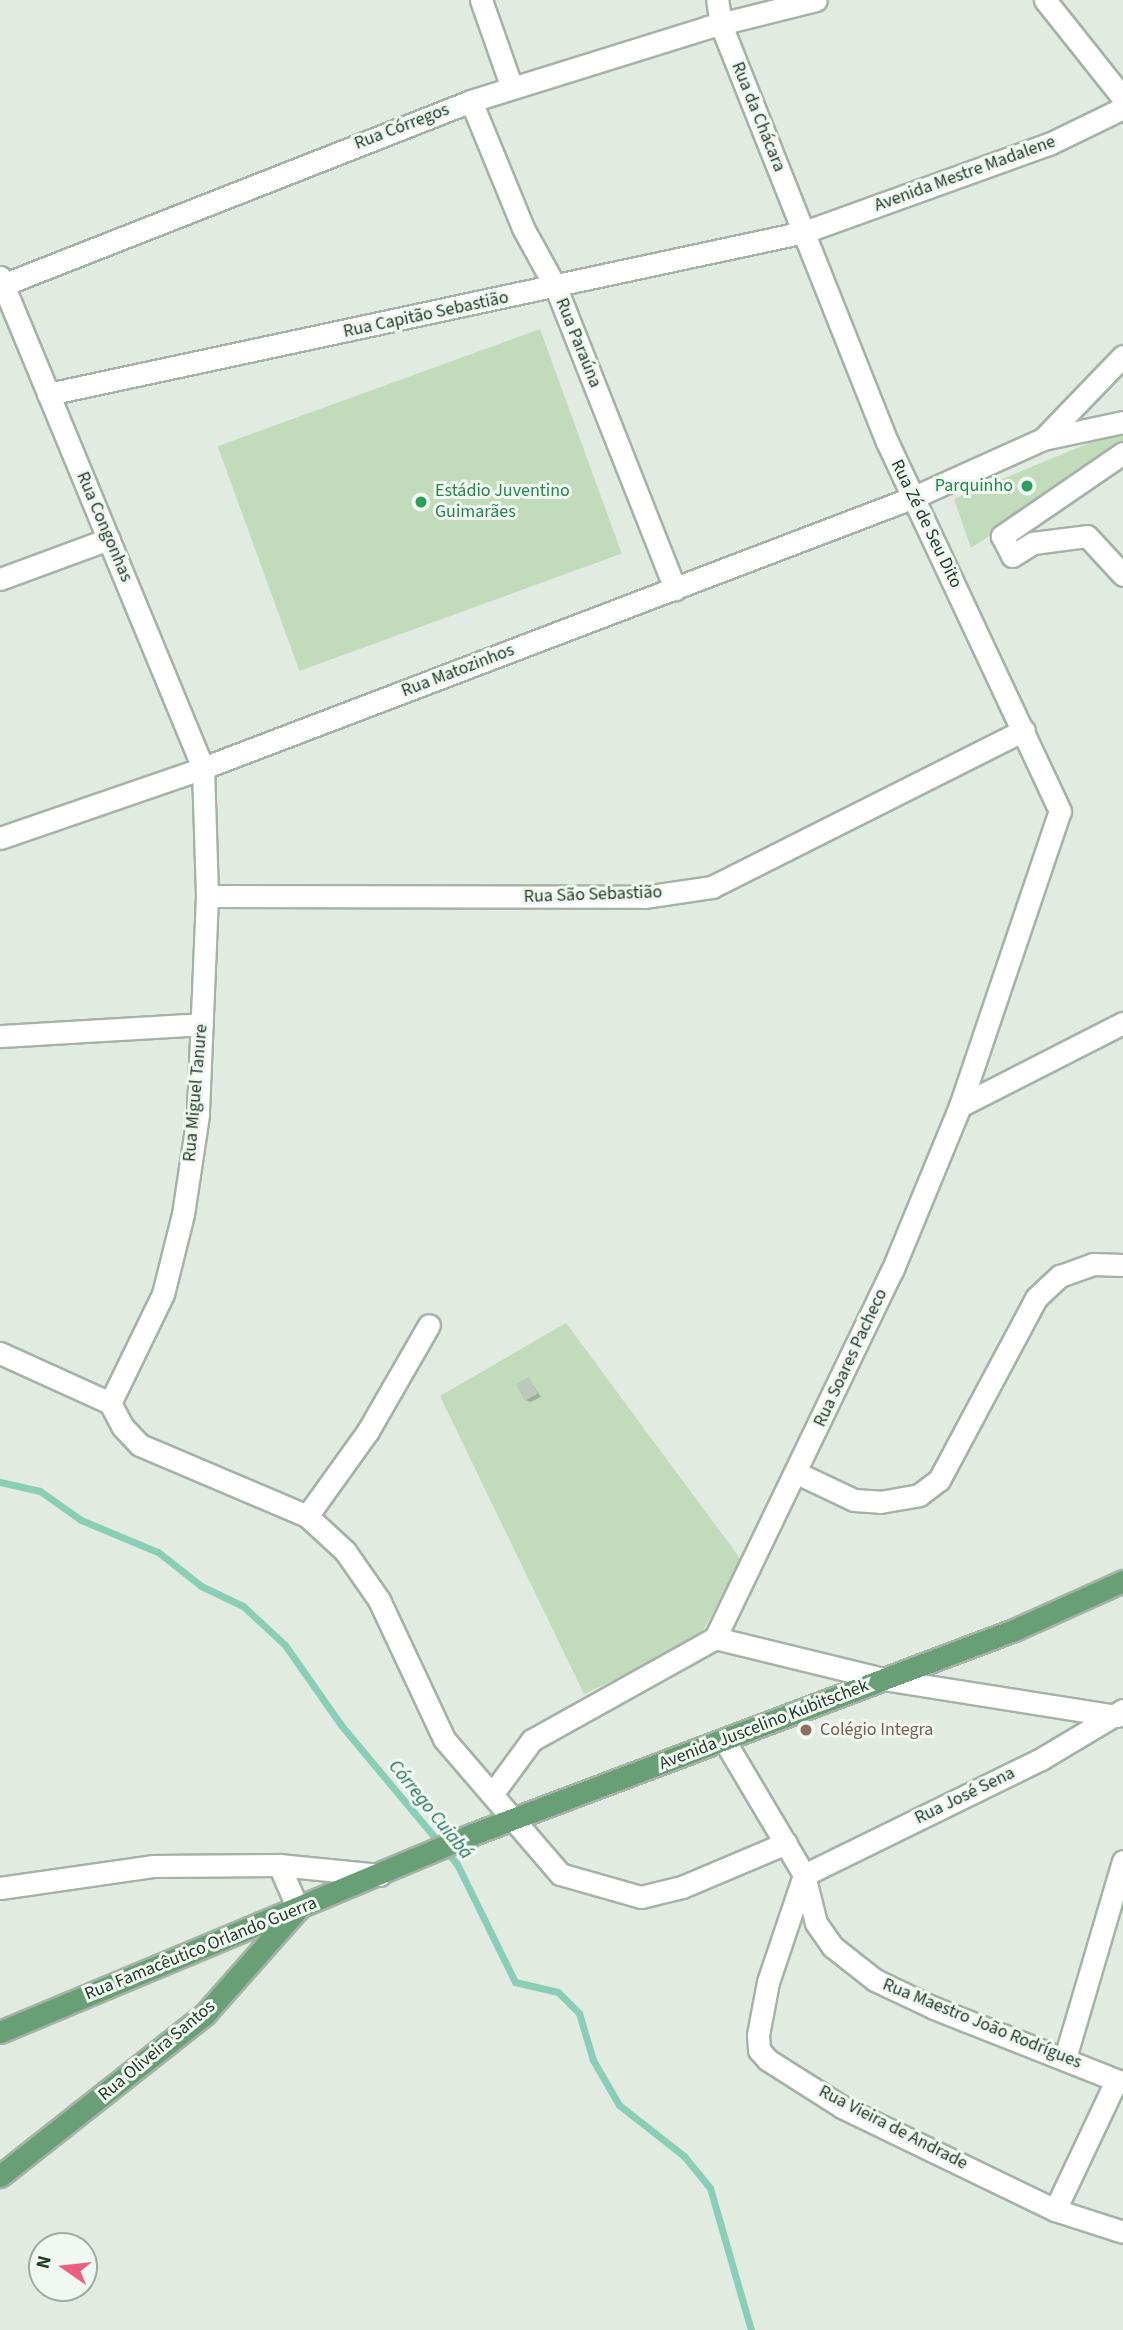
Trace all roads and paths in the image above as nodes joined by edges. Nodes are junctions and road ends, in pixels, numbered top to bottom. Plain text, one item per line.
1 (481, 0) edge
2 (717, 0) edge
3 (816, 0) edge
4 (1045, 0) edge
5 (722, 24) junction
6 (512, 88) junction
7 (1123, 98) edge
8 (471, 101) junction
9 (1123, 108) edge
10 (804, 232) junction
11 (1, 283) edge
12 (556, 288) junction
13 (1123, 356) edge
14 (48, 394) junction
15 (1123, 422) edge
16 (1043, 439) junction
17 (1123, 453) edge
18 (914, 497) junction
19 (109, 539) junction
20 (1123, 575) edge
21 (0, 579) edge
22 (675, 589) junction
23 (1024, 730) junction
24 (203, 768) junction
25 (1060, 811) joint
26 (0, 838) edge
27 (207, 896) junction
28 (1123, 1023) edge
29 (202, 1024) junction
30 (0, 1036) edge
31 (960, 1107) junction
32 (1123, 1265) edge
33 (429, 1325) dead end
34 (0, 1353) edge
35 (110, 1402) junction
36 (797, 1473) junction
37 (307, 1516) junction
38 (1123, 1581) edge
39 (715, 1638) junction
40 (883, 1679) junction
41 (1120, 1716) edge
42 (724, 1740) junction
43 (493, 1793) junction
44 (513, 1819) junction
45 (786, 1843) junction
46 (1123, 1861) edge
47 (279, 1865) junction
48 (403, 1865) joint
49 (380, 1875) junction
50 (804, 1875) junction
51 (0, 1888) edge
52 (298, 1909) junction
53 (0, 2032) edge
54 (1065, 2058) junction
55 (1119, 2082) edge
56 (0, 2176) edge
57 (1055, 2210) junction
58 (1123, 2232) edge

1 - 6 street
2 - 5 street, Rua da Chácara
3 - 5 street, Rua Córregos
4 - 7 street
5 - 6 street, Rua Córregos
5 - 10 street, Rua da Chácara
6 - 8 street, Rua Córregos
8 - 11 street, Rua Córregos
8 - 12 street, Rua Paraúna
9 - 10 street, Avenida Mestre Madalene
10 - 12 street, Rua Capitão Sebastião
10 - 18 street, Rua Zé de Seu Dito
11 - 14 street, Rua Congonhas
12 - 14 street, Rua Capitão Sebastião
12 - 22 street, Rua Paraúna
13 - 16 street
14 - 19 street, Rua Congonhas
15 - 16 street
16 - 18 street, Rua Matozinhos
17 - 20 street
18 - 22 street, Rua Matozinhos
18 - 23 street, Rua Zé de Seu Dito
19 - 21 street
19 - 24 street, Rua Congonhas
22 - 24 street, Rua Matozinhos
23 - 25 street, Rua Zé de Seu Dito
23 - 27 street, Rua São Sebastião
24 - 26 street, Rua Matozinhos
24 - 27 street, Rua Miguel Tanure
25 - 31 street, Rua Soares Pacheco
27 - 29 street, Rua Miguel Tanure
28 - 31 street
29 - 30 street
29 - 35 street, Rua Miguel Tanure
31 - 36 street, Rua Soares Pacheco
32 - 36 street
33 - 37 street
34 - 35 street
35 - 37 street
36 - 39 street, Rua Soares Pacheco
37 - 43 street
38 - 40 main road, Avenida Juscelino Kubitschek
39 - 40 street
39 - 43 street
40 - 41 street
40 - 42 main road, Avenida Juscelino Kubitschek
41 - 50 street, Rua José Sena
42 - 44 main road, Avenida Juscelino Kubitschek
42 - 45 street, Rua Maestro João Rodrígues
43 - 44 street
44 - 45 street
44 - 48 main road, Avenida Juscelino Kubitschek
45 - 50 street, Rua Maestro João Rodrígues
46 - 54 street
47 - 49 street
47 - 51 street
47 - 52 street
48 - 49 main road, Rua Famacêutico Orlando Guerra
49 - 52 main road, Rua Famacêutico Orlando Guerra
50 - 54 street, Rua Maestro João Rodrígues
50 - 57 street, Rua Vieira de Andrade
52 - 53 main road, Rua Famacêutico Orlando Guerra
52 - 56 main road, Rua Oliveira Santos
54 - 55 street, Rua Maestro João Rodrígues
55 - 57 street
57 - 58 street, Rua Vieira de Andrade

